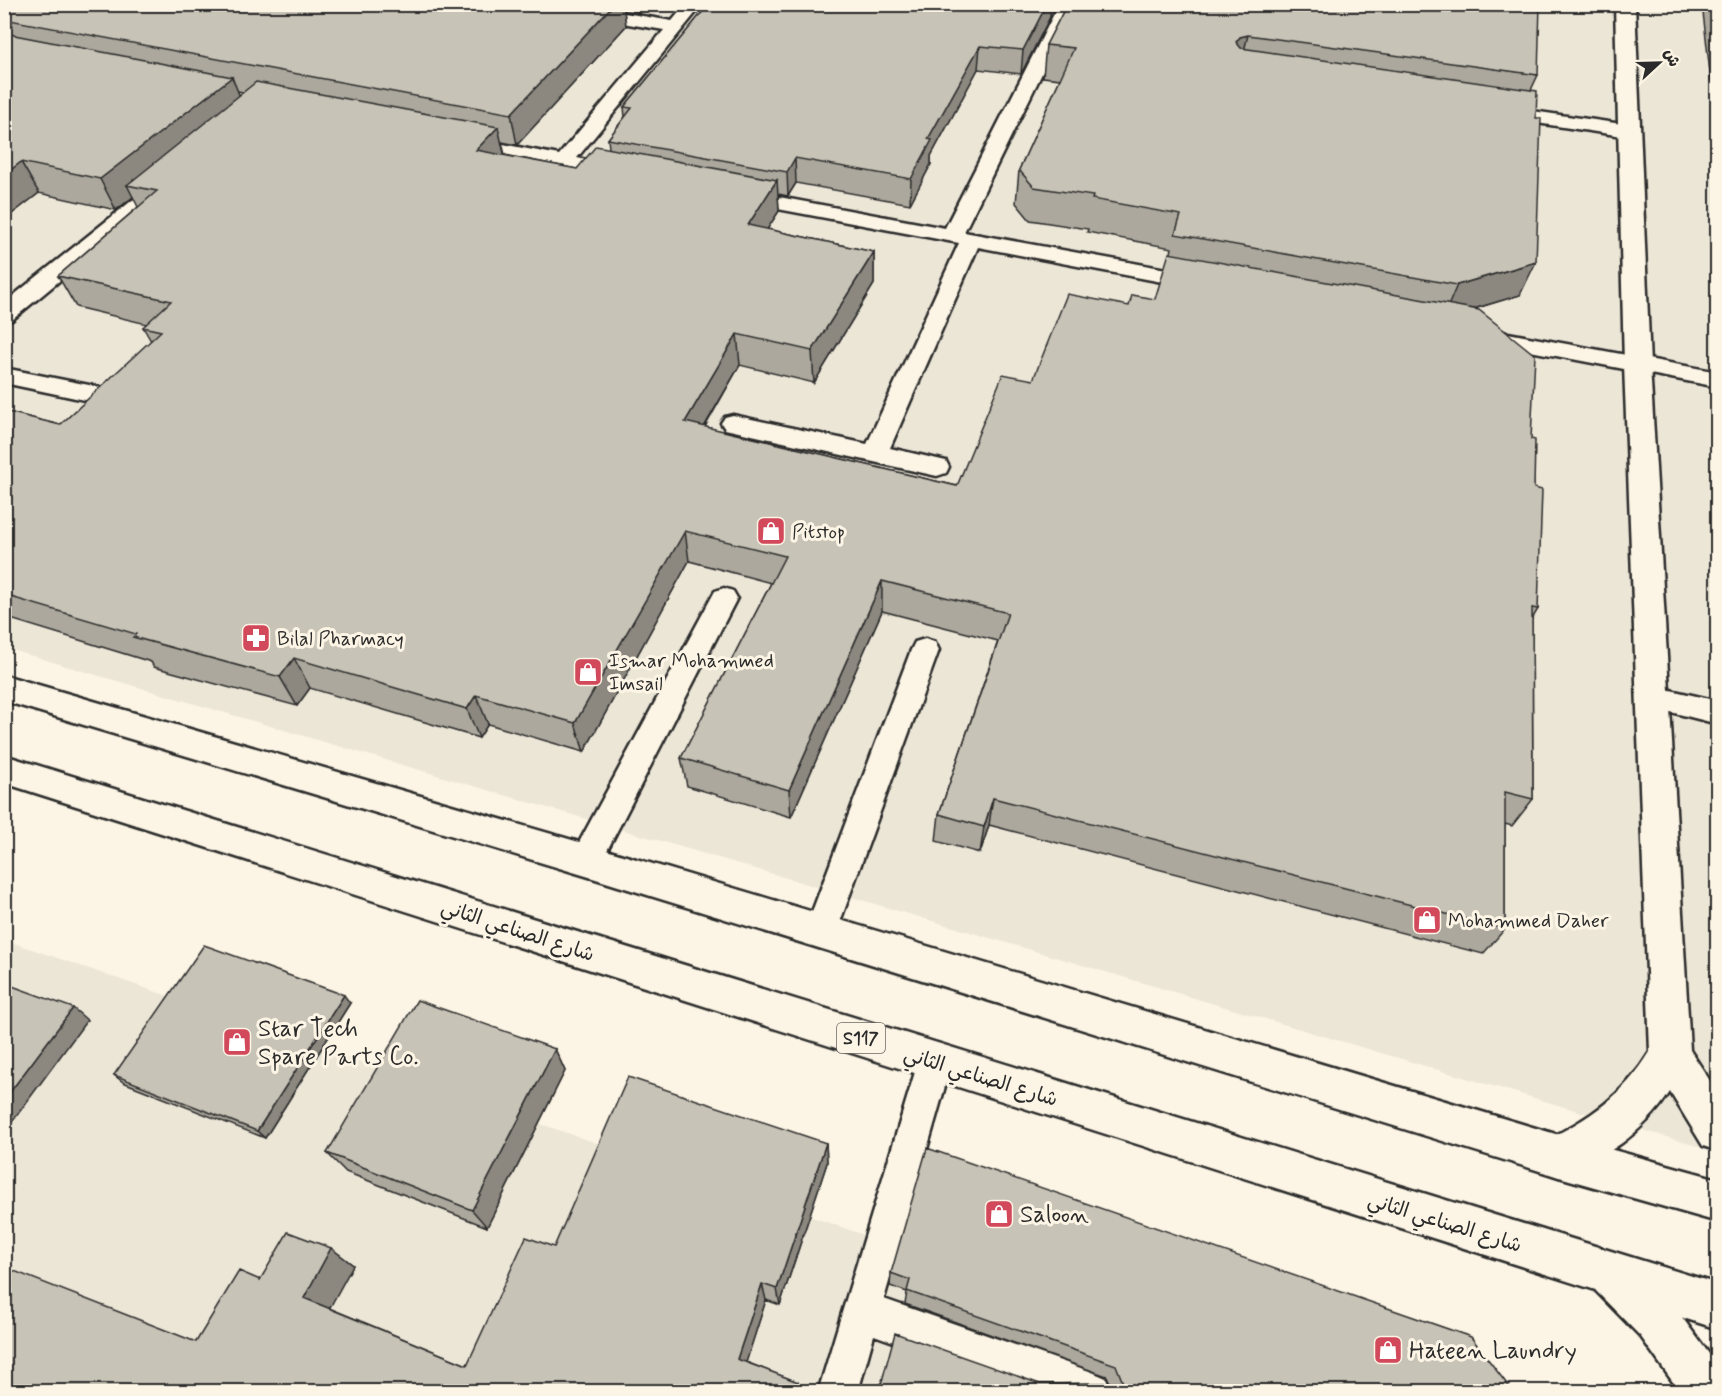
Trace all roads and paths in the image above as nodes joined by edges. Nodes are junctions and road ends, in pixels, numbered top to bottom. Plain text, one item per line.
1 (538, 4) edge
2 (695, 4) edge
3 (1068, 4) edge
4 (1625, 4) edge
5 (676, 27) junction
6 (1476, 109) edge
7 (1629, 131) junction
8 (448, 139) edge
9 (563, 162) junction
10 (180, 171) edge
11 (633, 175) edge
12 (716, 191) edge
13 (961, 238) junction
14 (1216, 285) edge
15 (4, 315) edge
16 (1462, 332) edge
17 (1637, 364) junction
18 (4, 375) edge
19 (1718, 380) edge
20 (104, 396) edge
21 (733, 423) dead end
22 (875, 454) junction
23 (937, 467) dead end
24 (723, 598) dead end
25 (925, 650) dead end
26 (4, 688) edge
27 (1653, 697) junction
28 (1718, 713) edge
29 (4, 769) edge
30 (586, 861) junction
31 (820, 933) junction
32 (1670, 1056) junction
33 (935, 1062) junction
34 (1718, 1131) edge
35 (1559, 1156) junction
36 (1718, 1202) edge
37 (1612, 1275) junction
38 (1718, 1307) edge
39 (862, 1311) junction
40 (837, 1392) edge
41 (1092, 1392) edge
42 (1708, 1392) edge

1 - 5 lane
2 - 5 lane
3 - 13 lane
4 - 7 main road
5 - 9 lane
6 - 7 lane
7 - 17 main road
8 - 9 lane
9 - 11 lane
10 - 15 lane
12 - 13 lane
13 - 14 lane
13 - 22 lane
16 - 17 lane
17 - 19 lane
17 - 27 main road
18 - 20 lane
21 - 22 lane
22 - 23 lane
24 - 30 lane
25 - 31 lane
26 - 30 main road
27 - 28 lane
27 - 32 main road
29 - 33 main road, شارع الصناعي الثاني / S117
30 - 31 main road
31 - 35 main road
32 - 34 main road
32 - 35 main road
33 - 37 main road, شارع الصناعي الثاني / S117
33 - 39 lane
35 - 36 main road
37 - 38 main road, شارع الصناعي الثاني / S117
37 - 42 main road
39 - 40 lane
39 - 41 lane

